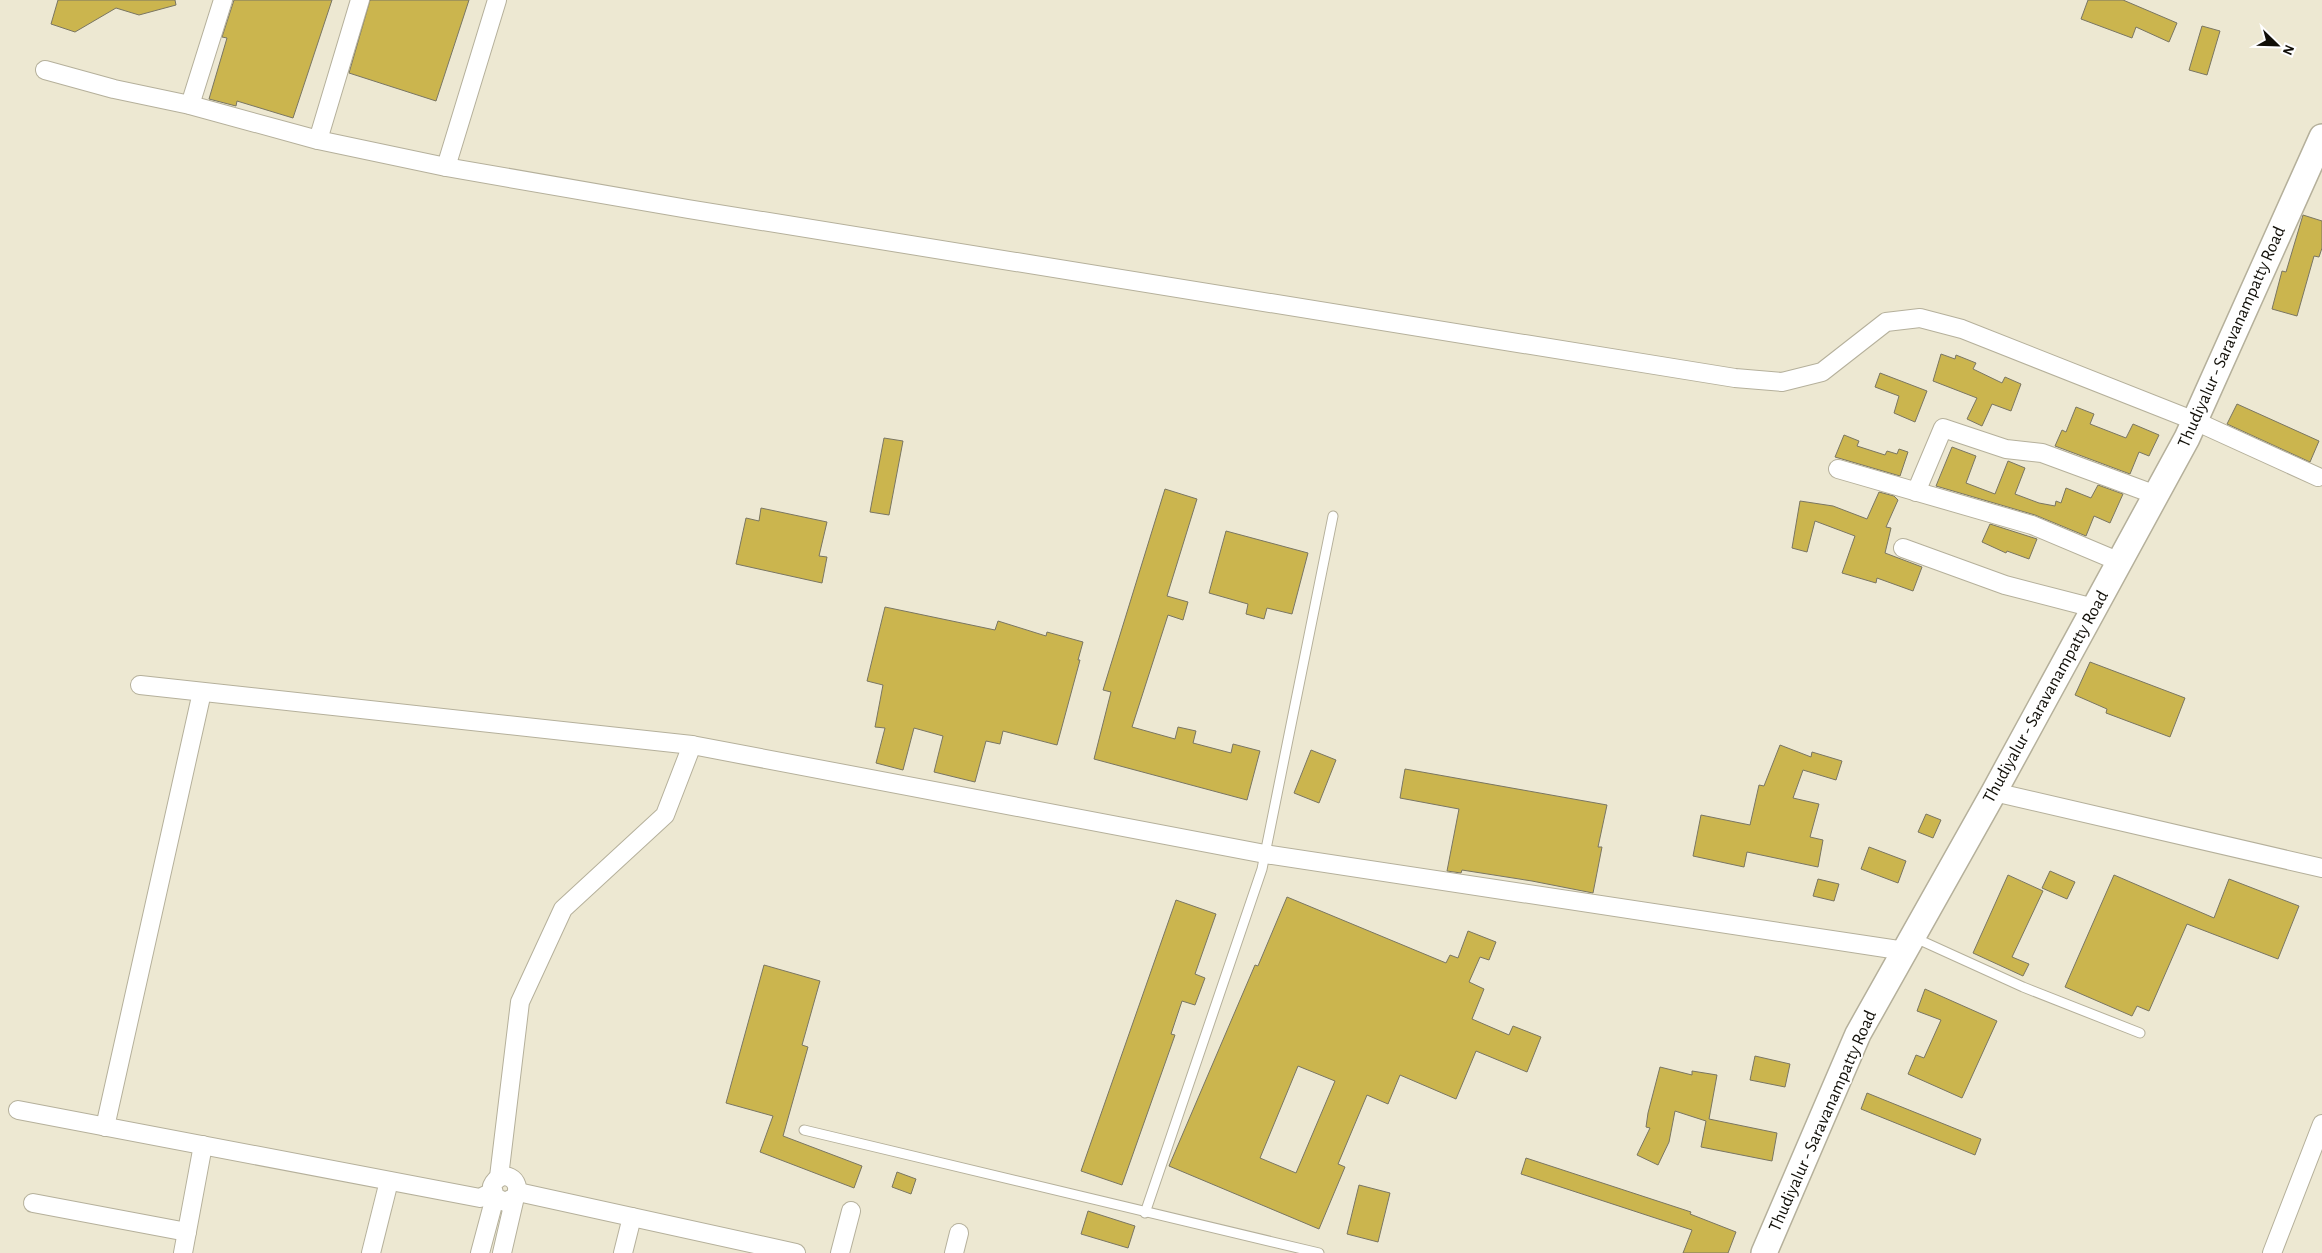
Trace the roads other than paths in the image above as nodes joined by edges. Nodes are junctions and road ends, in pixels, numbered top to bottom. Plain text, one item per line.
1 (223, 0) edge
2 (360, 0) edge
3 (497, 0) edge
4 (45, 70) dead end
5 (190, 105) junction
6 (2322, 137) edge
7 (318, 140) junction
8 (446, 167) junction
9 (2195, 421) junction
10 (1838, 469) dead end
11 (2318, 477) dead end
12 (1916, 492) junction
13 (2156, 495) junction
14 (1333, 516) dead end
15 (1903, 548) dead end
16 (2120, 562) junction
17 (2094, 608) junction
18 (140, 685) dead end
19 (202, 692) junction
20 (692, 745) junction
21 (1994, 792) junction
22 (1265, 854) junction
23 (2322, 868) edge
24 (1909, 944) junction
25 (2140, 1033) dead end
26 (18, 1110) dead end
27 (2322, 1124) edge
28 (105, 1127) junction
29 (804, 1130) dead end
30 (203, 1145) junction
31 (389, 1181) junction
32 (495, 1188) junction
33 (516, 1194) junction
34 (33, 1203) dead end
35 (852, 1211) dead end
36 (1145, 1213) junction
37 (632, 1217) junction
38 (187, 1232) junction
39 (959, 1233) dead end
40 (742, 1247) edge
41 (184, 1253) edge
42 (372, 1253) edge
43 (480, 1253) edge
44 (502, 1253) edge
45 (623, 1253) edge
46 (796, 1253) edge
47 (840, 1253) edge
48 (954, 1253) edge
49 (1319, 1253) edge
50 (1764, 1253) edge
51 (2272, 1253) edge

1 - 5 street
2 - 7 street
3 - 8 street
4 - 5 street
5 - 7 street
6 - 9 main road, Thudiyalur - Saravanampatty Road
7 - 8 street
8 - 9 street
9 - 11 street
9 - 13 main road, Thudiyalur - Saravanampatty Road
10 - 12 street
12 - 13 street
12 - 16 street
13 - 16 main road, Thudiyalur - Saravanampatty Road
14 - 22 lane
15 - 17 street
16 - 17 main road, Thudiyalur - Saravanampatty Road
17 - 21 main road, Thudiyalur - Saravanampatty Road
18 - 19 street
19 - 20 street
19 - 28 street
20 - 22 street
20 - 32 street
21 - 23 street
21 - 24 main road, Thudiyalur - Saravanampatty Road
22 - 24 street
22 - 36 lane
24 - 25 lane
24 - 50 main road, Thudiyalur - Saravanampatty Road
26 - 28 street
27 - 51 street
28 - 30 street
29 - 36 lane
30 - 31 street
30 - 38 street
31 - 32 street
31 - 42 street
32 - 33 street
32 - 33 street
32 - 43 street
33 - 37 street
33 - 44 street
34 - 38 street
35 - 47 street
36 - 49 lane
37 - 40 street
37 - 45 street
38 - 41 street
39 - 48 street
40 - 46 street

